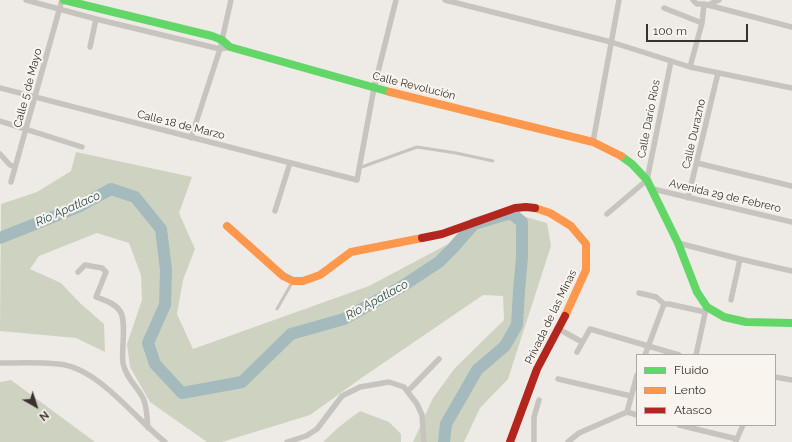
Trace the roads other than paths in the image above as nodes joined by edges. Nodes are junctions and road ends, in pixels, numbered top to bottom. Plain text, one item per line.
1 (26, 0) edge
2 (63, 0) edge
3 (232, 0) edge
4 (396, 0) edge
5 (445, 0) edge
6 (619, 0) edge
7 (693, 0) edge
8 (719, 0) edge
9 (706, 5) junction
10 (664, 8) dead end
11 (60, 9) junction
12 (96, 19) junction
13 (702, 23) junction
14 (792, 27) edge
15 (222, 40) junction
16 (611, 42) junction
17 (90, 47) dead end
18 (230, 47) junction
19 (220, 49) junction
20 (671, 61) junction
21 (690, 67) junction
22 (718, 73) junction
23 (0, 88) edge
24 (374, 88) junction
25 (792, 88) edge
26 (36, 98) junction
27 (0, 121) edge
28 (27, 128) junction
29 (190, 138) junction
30 (593, 142) junction
31 (82, 147) dead end
32 (0, 154) edge
33 (493, 161) dead end
34 (290, 163) junction
35 (697, 163) junction
36 (15, 167) junction
37 (358, 169) junction
38 (647, 180) junction
39 (12, 182) dead end
40 (792, 186) edge
41 (653, 189) junction
42 (688, 198) junction
43 (275, 212) dead end
44 (607, 214) dead end
45 (792, 222) edge
46 (227, 226) dead end
47 (678, 243) junction
48 (740, 259) junction
49 (792, 271) edge
50 (78, 272) dead end
51 (293, 281) junction
52 (639, 293) dead end
53 (731, 300) dead end
54 (664, 304) junction
55 (277, 309) dead end
56 (706, 310) junction
57 (792, 323) edge
58 (557, 328) junction
59 (582, 342) junction
60 (648, 347) junction
61 (577, 352) dead end
62 (645, 354) edge
63 (675, 354) edge
64 (696, 354) edge
65 (439, 359) dead end
66 (0, 363) edge
67 (776, 377) edge
68 (558, 379) dead end
69 (636, 379) edge
70 (792, 380) edge
71 (408, 391) junction
72 (631, 396) junction
73 (539, 400) dead end
74 (627, 412) junction
75 (636, 415) edge
76 (683, 426) edge
77 (743, 426) edge
78 (148, 428) junction
79 (737, 440) edge
80 (165, 442) edge
81 (287, 442) edge
82 (424, 442) edge
83 (510, 442) edge
84 (534, 442) edge
85 (568, 442) edge

1 - 11 street, Calle Revolución
2 - 11 street, Calle 5 de Mayo
2 - 15 street, Calle Revolución
3 - 15 street
4 - 24 street
5 - 16 street
6 - 16 street
7 - 9 street
8 - 9 street
9 - 13 street
9 - 14 street
10 - 13 street
11 - 12 street, Calle Revolución
11 - 26 street, Calle 5 de Mayo
12 - 17 street
12 - 19 street, Calle Revolución
13 - 21 street
15 - 18 street, Calle Revolución
15 - 19 street
16 - 20 street
16 - 30 street
18 - 19 street, Calle Revolución
18 - 24 street, Calle Revolución
19 - 29 street
20 - 21 street
20 - 38 street, Calle Darío Ríos
21 - 22 street
22 - 25 street
22 - 35 street, Calle Durazno
23 - 26 street, Calle 18 de Marzo
24 - 30 street, Calle Revolución
24 - 37 street
26 - 28 street, Calle 5 de Mayo
26 - 29 street, Calle 18 de Marzo
27 - 28 street
28 - 31 street
28 - 36 street, Calle 5 de Mayo
29 - 34 street, Calle 18 de Marzo
30 - 38 street, Calle Revolución
32 - 36 street
33 - 37 lane
34 - 37 street, Calle 18 de Marzo
34 - 43 street
35 - 40 street
35 - 42 street, Calle Durazno
36 - 39 street, Calle 5 de Mayo
38 - 41 street, Calle Revolución
38 - 44 street
41 - 42 street, Avenida 29 de Febrero
41 - 47 street, Calle Revolución
42 - 45 street, Avenida 29 de Febrero
46 - 51 street
47 - 48 street
47 - 56 street, Calle Revolución
48 - 49 street
48 - 53 street
50 - 78 street
51 - 55 lane
51 - 58 street, Privada de las Minas
52 - 54 street
54 - 56 street
54 - 60 street
56 - 57 street
56 - 64 street
58 - 59 street
58 - 83 street, Privada de las Minas
59 - 60 street
59 - 61 street
60 - 62 street
60 - 63 street
65 - 71 street
66 - 78 street
67 - 70 street
68 - 72 street
69 - 72 street
71 - 81 street
71 - 82 street
72 - 74 street
73 - 84 street
74 - 75 street
74 - 85 street
76 - 79 street
77 - 79 street
78 - 80 street

